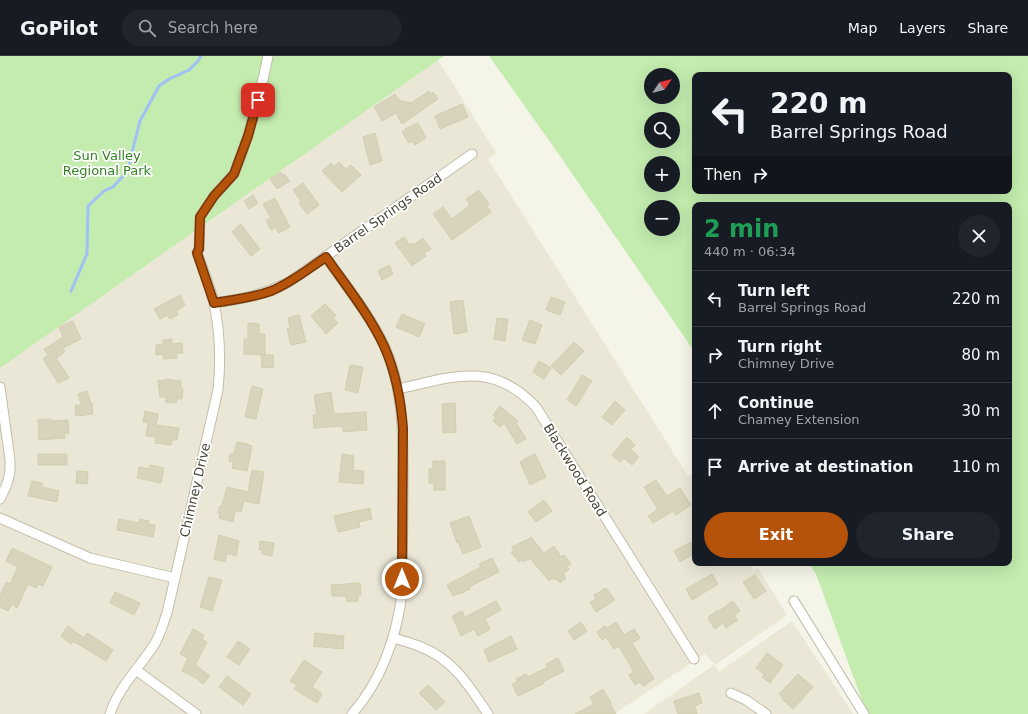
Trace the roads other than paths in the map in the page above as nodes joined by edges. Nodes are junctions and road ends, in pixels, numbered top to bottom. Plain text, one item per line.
1 (268, 56) edge
2 (472, 154) dead end
3 (326, 257) junction
4 (214, 303) junction
5 (0, 387) edge
6 (398, 389) junction
7 (0, 499) edge
8 (0, 518) edge
9 (175, 578) junction
10 (794, 601) dead end
11 (394, 638) junction
12 (694, 659) dead end
13 (136, 670) junction
14 (731, 693) dead end
15 (110, 714) edge
16 (196, 714) edge
17 (352, 714) edge
18 (488, 714) edge
19 (766, 714) edge
20 (864, 714) edge

1 - 4 street, Chimney Drive
2 - 3 street, Barrel Springs Road
3 - 4 street, Barrel Springs Road
3 - 6 street
4 - 9 street, Chimney Drive
5 - 7 street
6 - 11 street
6 - 12 street, Blackwood Road
8 - 9 street
9 - 13 street, Chimney Drive
10 - 20 street
11 - 17 street
11 - 18 street
13 - 15 street, Chimney Drive
13 - 16 street
14 - 19 street

